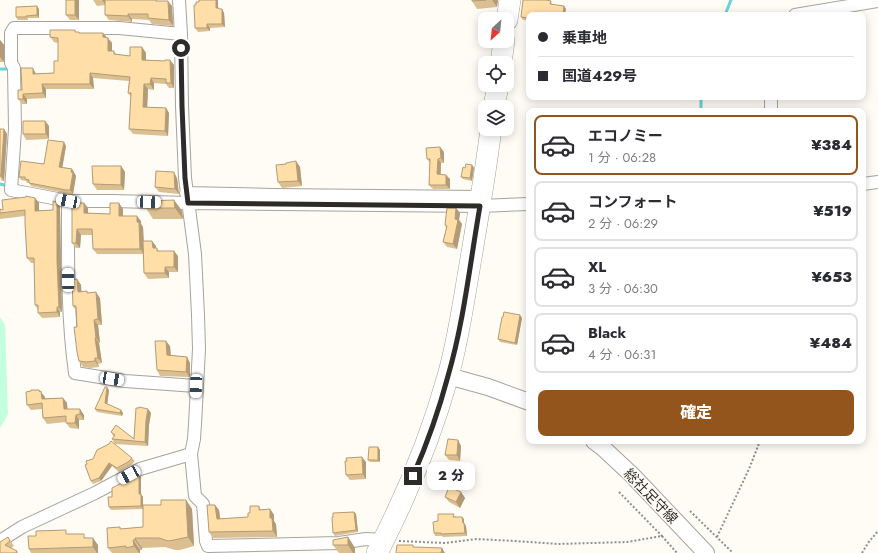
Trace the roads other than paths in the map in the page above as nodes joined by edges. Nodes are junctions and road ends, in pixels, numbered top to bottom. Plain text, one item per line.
1 (179, 0) edge
2 (510, 0) edge
3 (878, 0) edge
4 (508, 12) edge
5 (812, 12) edge
6 (181, 34) junction
7 (490, 136) edge
8 (878, 182) edge
9 (866, 184) edge
10 (187, 198) junction
11 (68, 201) junction
12 (481, 202) junction
13 (526, 204) edge
14 (448, 376) junction
15 (196, 386) junction
16 (526, 401) edge
17 (598, 444) edge
18 (191, 454) junction
19 (0, 541) edge
20 (380, 546) edge
21 (706, 553) edge

1 - 6 street
2 - 4 highway
3 - 5 street
6 - 10 street
6 - 11 street
7 - 12 highway
8 - 9 street
10 - 11 street
10 - 12 street
10 - 15 street
11 - 15 street
12 - 13 street
12 - 14 highway
14 - 16 main road
14 - 20 highway
15 - 18 street
17 - 21 main road, 総社足守線
18 - 19 street
18 - 20 street

